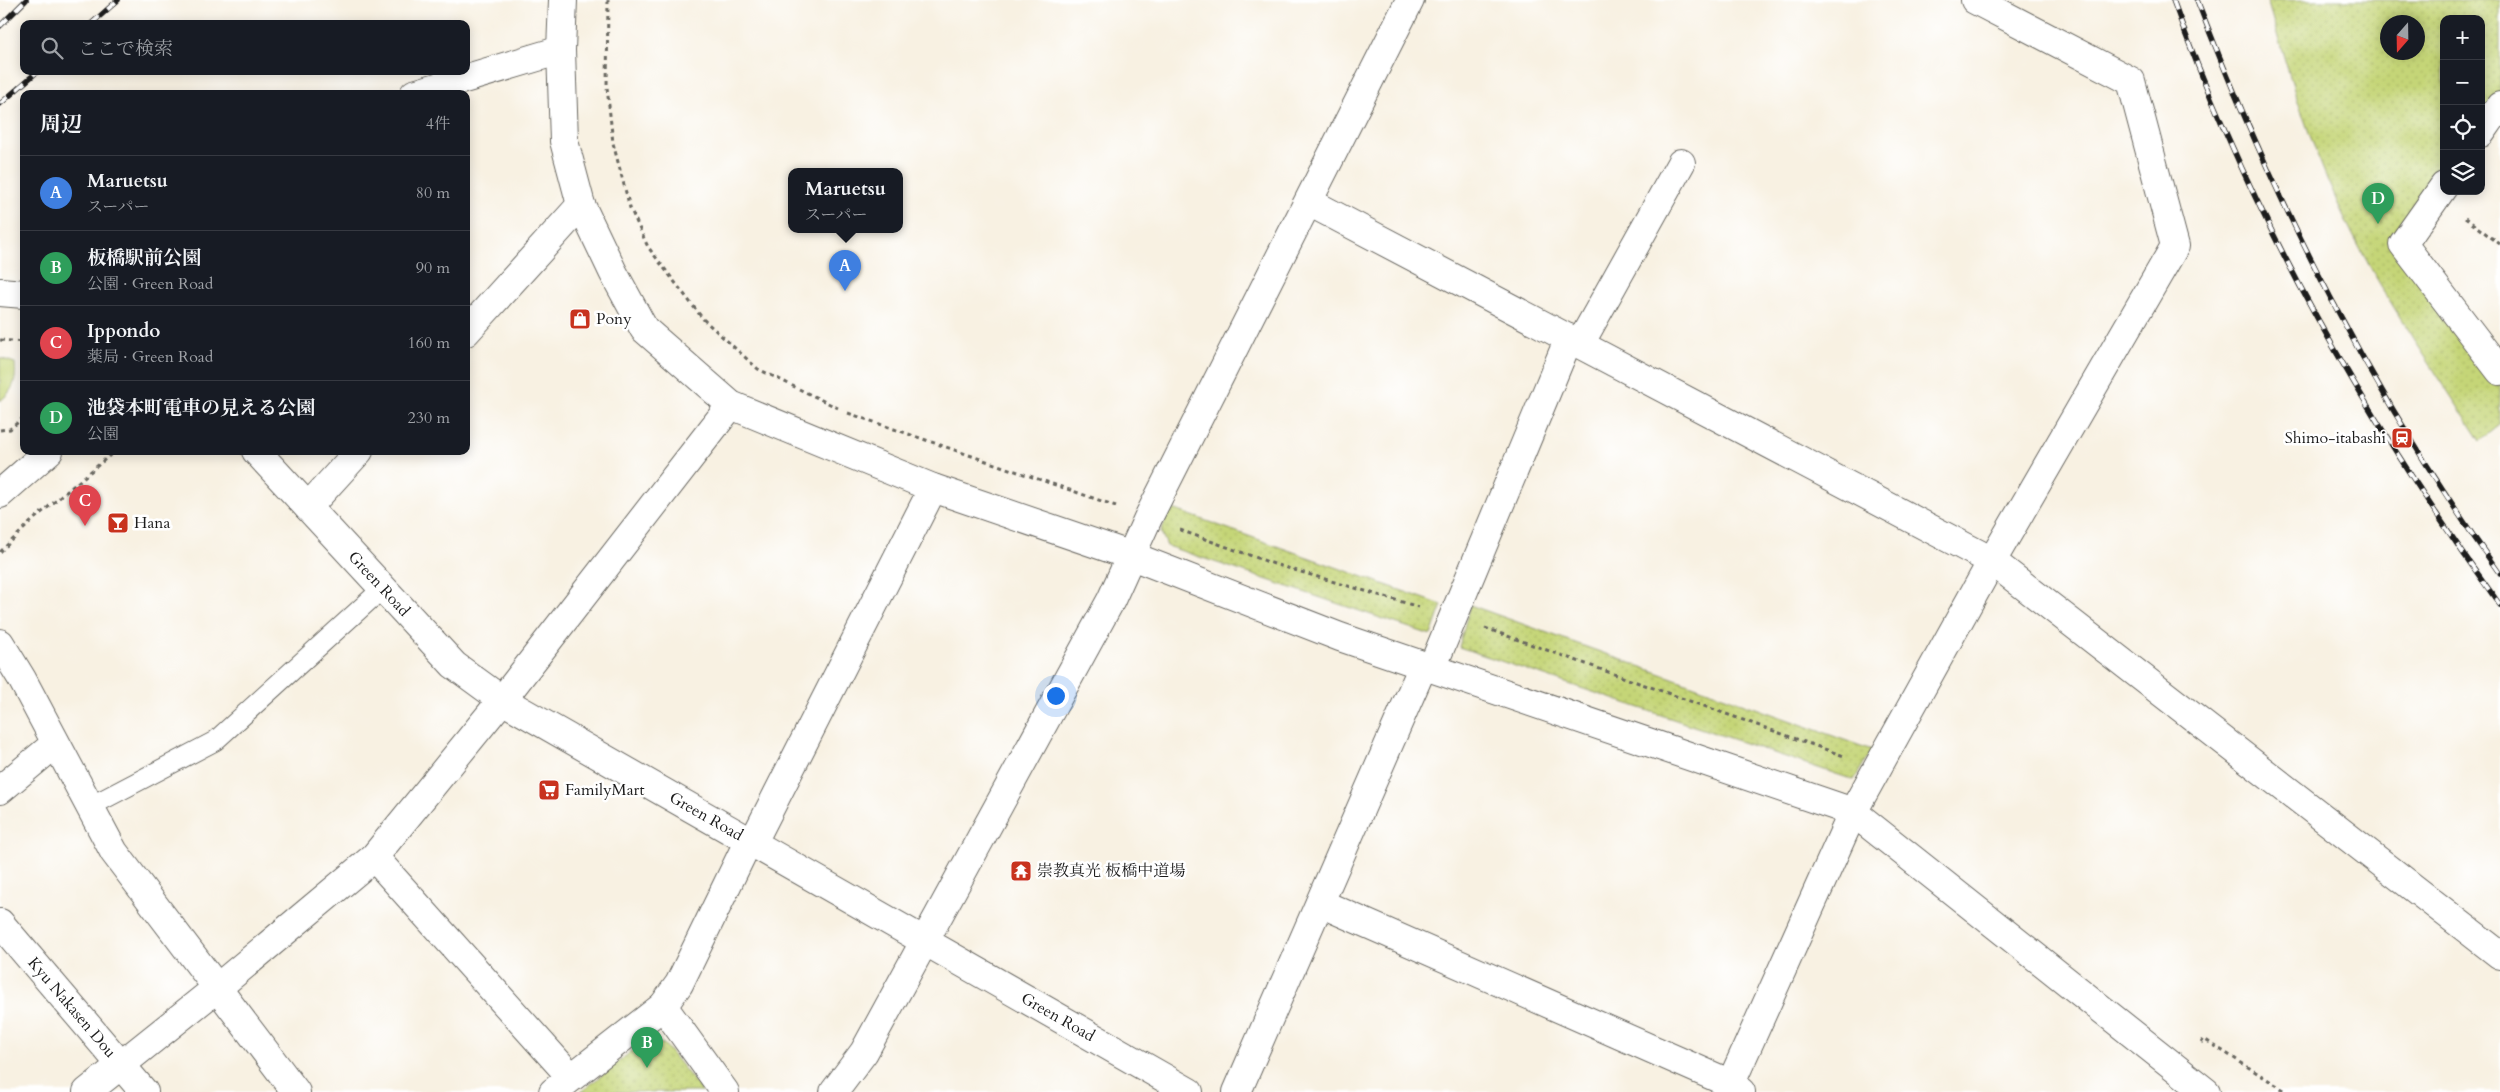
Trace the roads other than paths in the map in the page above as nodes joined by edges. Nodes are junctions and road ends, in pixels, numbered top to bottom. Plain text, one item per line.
1 (563, 0) edge
2 (1410, 0) edge
3 (1975, 0) edge
4 (561, 50) junction
5 (427, 90) edge
6 (2500, 106) edge
7 (2485, 127) edge
8 (1682, 163) dead end
9 (2440, 192) edge
10 (1309, 202) junction
11 (581, 205) junction
12 (0, 292) edge
13 (20, 294) edge
14 (470, 328) edge
15 (1575, 341) junction
16 (2500, 370) edge
17 (731, 406) junction
18 (45, 455) edge
19 (260, 455) edge
20 (355, 455) edge
21 (933, 488) junction
22 (0, 494) edge
23 (308, 507) junction
24 (1132, 556) junction
25 (1992, 561) junction
26 (383, 588) junction
27 (0, 644) edge
28 (1428, 667) junction
29 (502, 700) junction
30 (55, 744) junction
31 (0, 790) edge
32 (89, 807) junction
33 (1853, 812) junction
34 (750, 843) junction
35 (374, 857) junction
36 (1320, 903) junction
37 (0, 923) edge
38 (925, 941) junction
39 (2500, 954) edge
40 (218, 988) junction
41 (663, 1006) junction
42 (121, 1064) junction
43 (562, 1084) edge
44 (1733, 1089) edge
45 (87, 1092) edge
46 (144, 1092) edge
47 (296, 1092) edge
48 (725, 1092) edge
49 (834, 1092) edge
50 (1189, 1092) edge
51 (1237, 1092) edge
52 (2206, 1092) edge

1 - 4 street
2 - 10 street
3 - 25 street
4 - 5 street
4 - 11 street
6 - 7 street
8 - 15 street
9 - 16 street
10 - 15 street
10 - 24 street
11 - 14 street
11 - 17 street
12 - 13 street
15 - 25 street
15 - 28 street
17 - 21 street
17 - 29 street
18 - 22 street
19 - 23 street, Green Road
20 - 23 street
21 - 24 street
21 - 34 street
23 - 26 street, Green Road
24 - 28 street
24 - 38 street
25 - 33 street
25 - 39 street
26 - 29 street, Green Road
26 - 32 lane
27 - 30 street
28 - 33 street
28 - 36 street
29 - 34 street, Green Road
29 - 35 street
30 - 31 street
30 - 32 street
32 - 40 street
33 - 44 street
33 - 52 street
34 - 38 street, Green Road
34 - 41 street
35 - 40 street
35 - 43 street
36 - 44 street
36 - 51 street
37 - 42 street, Kyu Nakasen Dou
38 - 49 street
38 - 50 street, Green Road
40 - 42 street
40 - 47 street
41 - 43 street
41 - 48 street
42 - 45 street
42 - 46 street, Kyu Nakasen Dou

